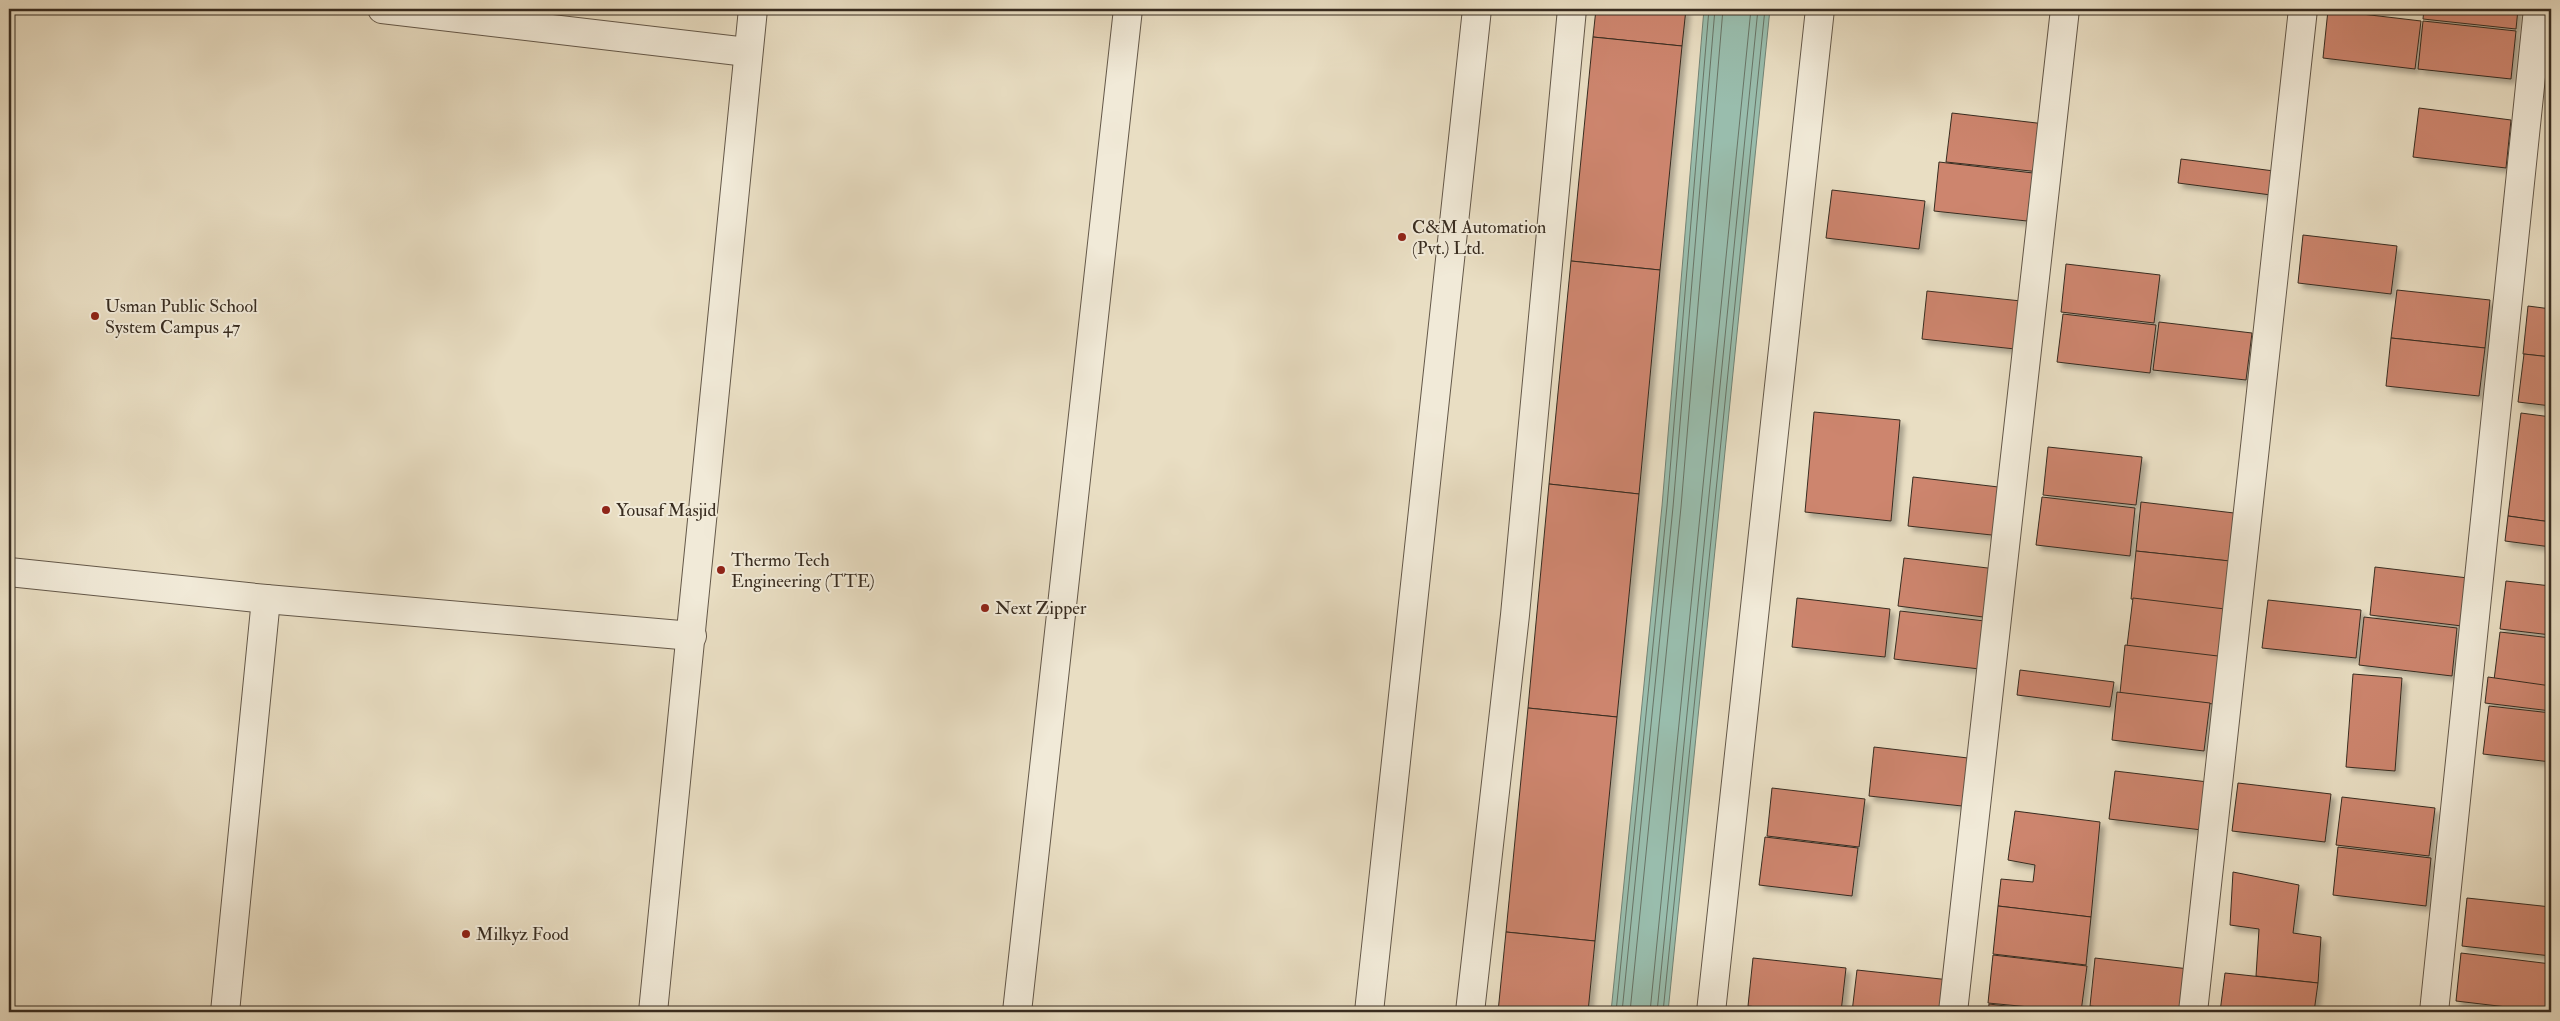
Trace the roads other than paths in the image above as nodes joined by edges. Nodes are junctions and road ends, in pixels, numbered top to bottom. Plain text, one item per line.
1 (382, 9) edge
2 (752, 9) edge
3 (1128, 9) edge
4 (1477, 9) edge
5 (1572, 9) edge
6 (1820, 9) edge
7 (2065, 9) edge
8 (2303, 9) edge
9 (2538, 9) edge
10 (747, 52) junction
11 (9, 572) edge
12 (266, 598) junction
13 (692, 636) junction
14 (225, 1012) edge
15 (653, 1012) edge
16 (1017, 1012) edge
17 (1369, 1012) edge
18 (1470, 1012) edge
19 (1711, 1012) edge
20 (1953, 1012) edge
21 (2194, 1012) edge
22 (2434, 1012) edge

1 - 10 street
2 - 10 street
3 - 16 street
4 - 17 street
5 - 18 street
6 - 19 street
7 - 20 street
8 - 21 street
9 - 22 street
10 - 13 street
11 - 12 street
12 - 13 street
12 - 14 street
13 - 15 street

